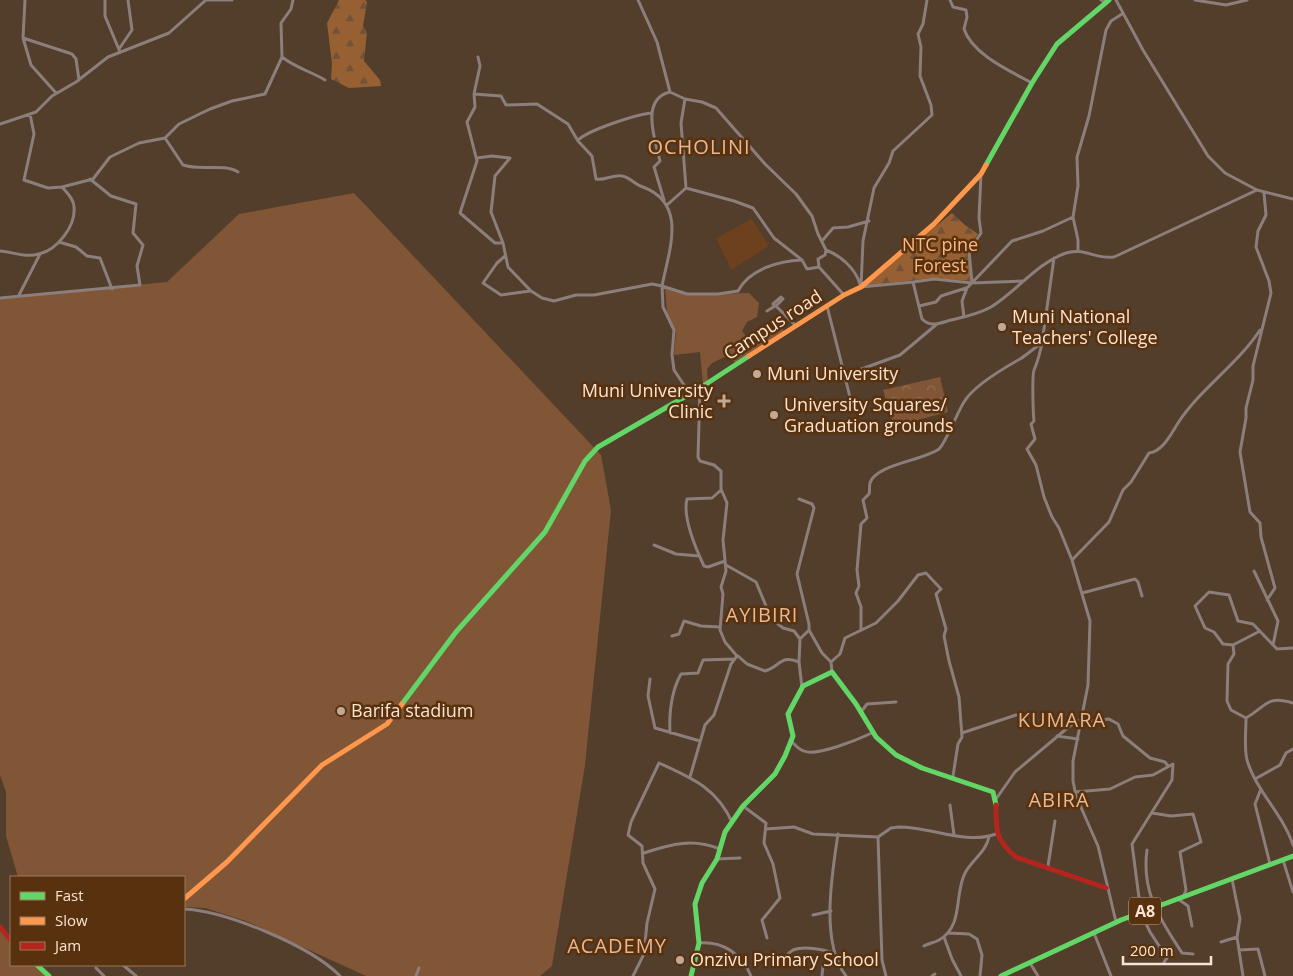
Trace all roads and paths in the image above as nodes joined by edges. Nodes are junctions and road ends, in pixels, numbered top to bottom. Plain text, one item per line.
1 (25, 0) edge
2 (105, 0) edge
3 (128, 0) edge
4 (206, 0) edge
5 (232, 0) edge
6 (293, 0) edge
7 (638, 0) edge
8 (927, 0) edge
9 (950, 0) edge
10 (1116, 0) edge
11 (1195, 0) edge
12 (1247, 0) edge
13 (1105, 1) edge
14 (1122, 14) junction
15 (23, 38) junction
16 (119, 51) junction
17 (282, 57) junction
18 (478, 57) dead end
19 (79, 80) junction
20 (325, 80) dead end
21 (1032, 83) junction
22 (670, 92) junction
23 (56, 93) junction
24 (474, 94) junction
25 (685, 99) junction
26 (651, 113) junction
27 (30, 114) junction
28 (0, 124) edge
29 (165, 138) junction
30 (578, 141) junction
31 (477, 158) junction
32 (238, 172) dead end
33 (981, 174) junction
34 (90, 179) junction
35 (62, 187) junction
36 (686, 188) junction
37 (1257, 190) junction
38 (1264, 193) junction
39 (1293, 199) edge
40 (664, 200) junction
41 (667, 205) junction
42 (1072, 217) junction
43 (869, 220) junction
44 (822, 241) junction
45 (59, 242) junction
46 (503, 243) junction
47 (826, 250) junction
48 (1078, 250) junction
49 (0, 252) edge
50 (40, 254) junction
51 (505, 256) junction
52 (1054, 258) junction
53 (802, 260) junction
54 (819, 268) junction
55 (1023, 281) junction
56 (913, 282) junction
57 (972, 283) junction
58 (662, 286) junction
59 (861, 287) junction
60 (967, 288) junction
61 (112, 289) junction
62 (531, 291) junction
63 (19, 295) junction
64 (844, 295) junction
65 (0, 298) edge
66 (827, 306) junction
67 (919, 306) junction
68 (767, 311) dead end
69 (964, 317) junction
70 (937, 324) junction
71 (796, 326) junction
72 (1262, 328) junction
73 (1042, 343) junction
74 (845, 375) dead end
75 (700, 388) junction
76 (690, 394) junction
77 (850, 410) dead end
78 (721, 489) junction
79 (799, 499) dead end
80 (654, 545) dead end
81 (699, 556) junction
82 (1072, 560) junction
83 (726, 563) junction
84 (1254, 571) dead end
85 (1082, 593) junction
86 (1142, 596) dead end
87 (1267, 600) junction
88 (720, 627) junction
89 (809, 630) junction
90 (861, 630) junction
91 (1258, 632) junction
92 (672, 636) dead end
93 (800, 639) junction
94 (1233, 645) junction
95 (1273, 646) junction
96 (1293, 648) edge
97 (736, 657) junction
98 (799, 662) junction
99 (831, 662) junction
100 (832, 672) junction
101 (650, 679) dead end
102 (802, 688) junction
103 (896, 702) dead end
104 (1293, 703) edge
105 (860, 712) junction
106 (1016, 716) dead end
107 (1246, 718) junction
108 (1082, 722) junction
109 (670, 733) junction
110 (872, 733) junction
111 (962, 733) junction
112 (1057, 736) junction
113 (1078, 739) junction
114 (700, 741) junction
115 (791, 741) junction
116 (1293, 749) edge
117 (1168, 766) junction
118 (952, 776) junction
119 (690, 777) junction
120 (1255, 779) junction
121 (1262, 790) junction
122 (1075, 792) junction
123 (996, 799) junction
124 (950, 805) dead end
125 (743, 806) junction
126 (1152, 813) junction
127 (1055, 821) dead end
128 (732, 822) junction
129 (766, 829) junction
130 (838, 834) junction
131 (996, 834) junction
132 (954, 835) junction
133 (878, 837) junction
134 (989, 837) junction
135 (1293, 845) edge
136 (720, 849) junction
137 (1147, 850) dead end
138 (644, 853) junction
139 (1293, 856) edge
140 (740, 858) dead end
141 (717, 859) junction
142 (1283, 860) junction
143 (1271, 865) junction
144 (1048, 866) junction
145 (1232, 879) junction
146 (1106, 888) junction
147 (1293, 892) edge
148 (185, 898) edge
149 (1181, 898) junction
150 (1154, 908) junction
151 (185, 909) edge
152 (831, 911) junction
153 (1141, 913) junction
154 (813, 915) dead end
155 (1116, 923) junction
156 (1192, 926) dead end
157 (0, 927) edge
158 (948, 933) junction
159 (1094, 933) junction
160 (944, 937) junction
161 (1237, 937) junction
162 (767, 938) dead end
163 (10, 939) edge
164 (1221, 942) dead end
165 (699, 943) junction
166 (924, 946) dead end
167 (1239, 950) junction
168 (833, 953) junction
169 (1193, 954) dead end
170 (1164, 962) dead end
171 (1030, 963) junction
172 (779, 964) dead end
173 (38, 966) edge
174 (124, 966) edge
175 (823, 966) dead end
176 (96, 968) dead end
177 (419, 968) dead end
178 (49, 976) edge
179 (104, 976) edge
180 (136, 976) edge
181 (340, 976) edge
182 (416, 976) edge
183 (633, 976) edge
184 (691, 976) edge
185 (751, 976) edge
186 (822, 976) edge
187 (846, 976) edge
188 (886, 976) edge
189 (961, 976) edge
190 (980, 976) edge
191 (1001, 976) edge
192 (1038, 976) edge
193 (1111, 976) edge
194 (1243, 976) edge
195 (1265, 976) edge

1 - 15 street
2 - 16 street
3 - 16 street
4 - 5 street
4 - 16 street
6 - 17 street
7 - 22 street
8 - 43 street
9 - 21 street
10 - 14 street
11 - 12 street
13 - 21 street, Campus road
14 - 37 street
14 - 42 street
15 - 19 street
15 - 23 street
16 - 19 street
17 - 20 street
17 - 29 street
18 - 24 street
19 - 23 street
21 - 33 street, Campus road
22 - 25 street
22 - 26 street
23 - 27 street
24 - 30 street
24 - 31 street
25 - 36 street
25 - 44 street
26 - 30 street
26 - 40 street
27 - 28 street
27 - 35 street
29 - 32 street
29 - 34 street
30 - 40 street
31 - 46 street
31 - 46 street
33 - 57 street
33 - 59 street, Campus road
34 - 35 street
34 - 61 street
35 - 45 street
36 - 41 street
36 - 53 street
37 - 38 street
37 - 48 street
38 - 39 street
38 - 72 street
40 - 41 street
41 - 58 street
42 - 48 street
42 - 57 street
43 - 44 street
43 - 59 street
44 - 47 street
45 - 50 street
45 - 61 street
46 - 51 street
47 - 54 street
47 - 59 street
48 - 52 street
49 - 50 street
50 - 63 street
51 - 62 street
51 - 62 street
52 - 55 street
52 - 73 street
53 - 54 street
53 - 58 street
54 - 64 street
55 - 57 street
55 - 69 street
56 - 57 street
56 - 59 street
56 - 67 street
57 - 60 street
58 - 62 street
58 - 76 street
59 - 64 street, Campus road
60 - 67 street
60 - 69 street
61 - 63 street
63 - 65 street
64 - 66 street, Campus road
66 - 71 street, Campus road
66 - 77 street
67 - 70 street
68 - 71 street
69 - 70 street
70 - 74 street
71 - 75 street, Campus road
72 - 82 street
72 - 87 street
73 - 82 street
73 - 90 street
75 - 76 street, Campus road
75 - 78 street
76 - 148 street, Campus road
78 - 81 street
78 - 83 street
79 - 89 street
80 - 81 street
81 - 83 street
82 - 85 street
83 - 88 street
83 - 93 street
84 - 87 street
85 - 86 street
85 - 108 street
87 - 95 street
88 - 92 street
88 - 97 street
89 - 93 street
89 - 99 street
90 - 99 street
90 - 111 street
91 - 94 street
91 - 94 street
91 - 95 street
93 - 98 street
94 - 107 street
95 - 96 street
97 - 98 street
97 - 109 street
97 - 114 street
98 - 102 street
99 - 100 street
100 - 102 street
100 - 105 street
101 - 109 street
102 - 115 street
103 - 105 street
104 - 107 street
105 - 110 street
106 - 111 street
107 - 120 street
108 - 112 street
108 - 113 street
108 - 117 street
109 - 114 street
110 - 115 street
110 - 118 street
111 - 118 street
112 - 113 street
112 - 123 street
113 - 122 street
114 - 119 street
115 - 125 street
116 - 120 street
117 - 122 street
117 - 126 street
118 - 123 street
119 - 128 street
119 - 138 street
120 - 121 street
121 - 135 street
121 - 143 street
122 - 146 street
123 - 131 street
124 - 132 street
125 - 128 street
125 - 129 street
126 - 149 street
126 - 153 street
127 - 144 street
128 - 136 street
129 - 130 street
129 - 162 street
130 - 133 street
130 - 152 street
131 - 134 street
131 - 144 street
132 - 133 street
132 - 134 street
133 - 188 street
134 - 158 street
136 - 138 street
136 - 141 street
137 - 150 street
138 - 183 street
139 - 142 street, A8
140 - 141 street
141 - 165 street
142 - 143 street, A8
142 - 147 street
143 - 145 street, A8
144 - 146 street
145 - 149 street, A8
145 - 161 street
146 - 155 street
149 - 150 street, A8
149 - 156 street
150 - 153 street, A8
150 - 169 street
151 - 181 street
152 - 154 street
152 - 168 street
153 - 155 street, A8
153 - 170 street
155 - 159 street, A8
157 - 163 street
158 - 160 street
158 - 190 street
159 - 171 street, A8
159 - 193 street
160 - 166 street
160 - 189 street
161 - 164 street
161 - 167 street
165 - 184 street
165 - 185 street
167 - 194 street
167 - 195 street
168 - 172 street
168 - 187 street
171 - 191 street, A8
171 - 192 street
173 - 178 street
174 - 180 street
175 - 186 street
176 - 179 street
177 - 182 street

